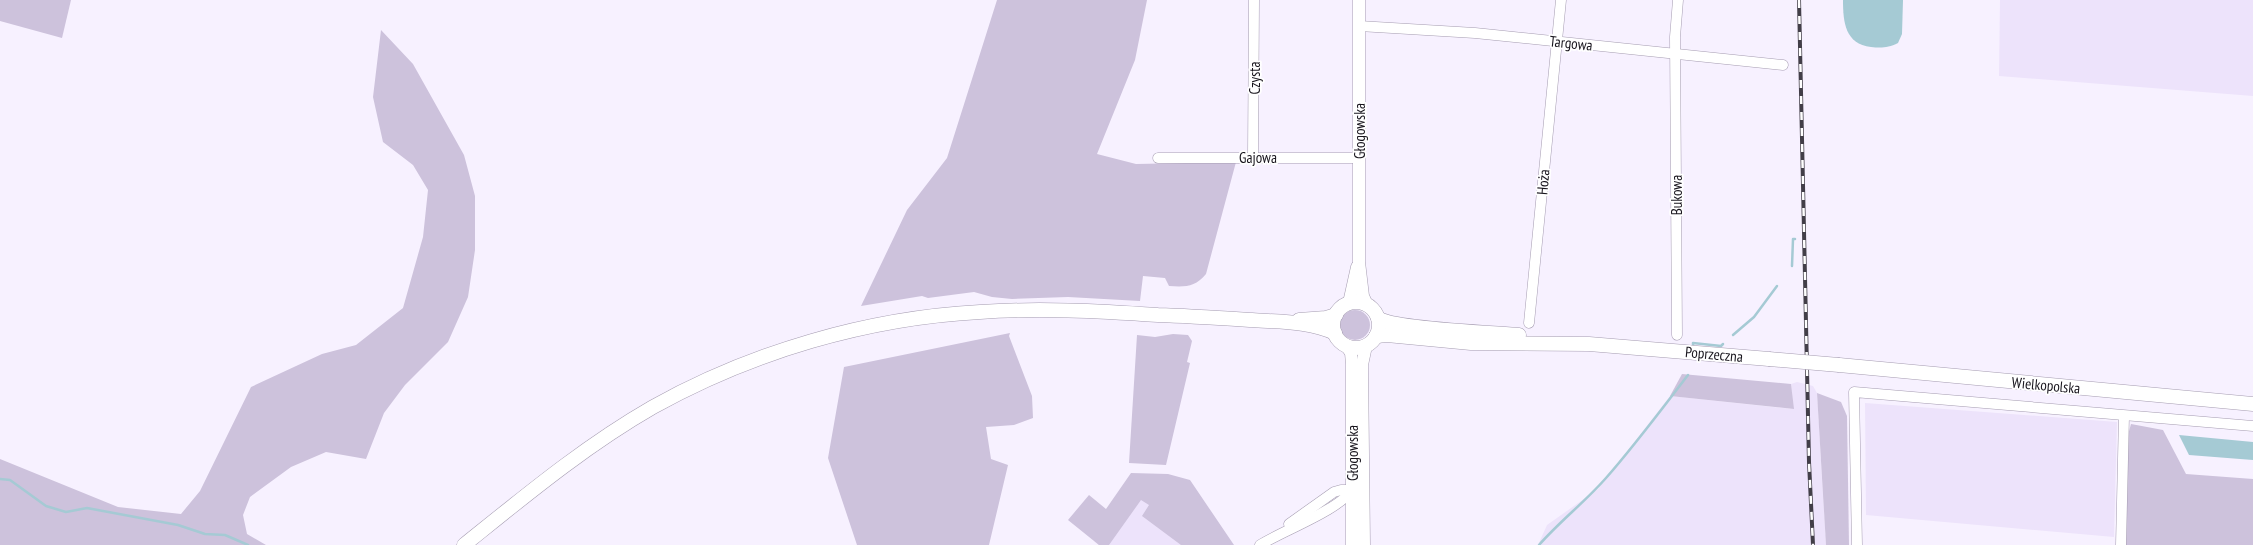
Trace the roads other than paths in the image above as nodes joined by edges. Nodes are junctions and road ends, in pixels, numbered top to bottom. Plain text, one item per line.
1 (1254, 0) edge
2 (1359, 0) edge
3 (1561, 0) edge
4 (1678, 0) edge
5 (1359, 26) junction
6 (1557, 41) junction
7 (1675, 54) junction
8 (1783, 65) dead end
9 (1253, 157) junction
10 (1158, 158) dead end
11 (1359, 158) junction
12 (1359, 262) junction
13 (1349, 303) junction
14 (1367, 304) junction
15 (1336, 314) junction
16 (1378, 318) junction
17 (1286, 321) junction
18 (1529, 323) dead end
19 (1335, 333) junction
20 (1677, 335) dead end
21 (1371, 341) junction
22 (1589, 344) junction
23 (1346, 345) junction
24 (1839, 365) joint
25 (2253, 404) edge
26 (2124, 416) junction
27 (2253, 426) edge
28 (1357, 490) junction
29 (1338, 505) junction
30 (1352, 515) junction
31 (1279, 533) junction
32 (464, 545) edge
33 (1260, 545) edge
34 (1352, 545) edge
35 (1364, 545) edge
36 (1857, 545) edge
37 (2121, 545) edge

1 - 9 street, Czysta
2 - 5 street, Głogowska
3 - 6 street, Hoża
4 - 7 street, Bukowa
5 - 6 street, Targowa
5 - 11 street, Głogowska
6 - 7 street, Targowa
6 - 18 street, Hoża
7 - 8 street, Targowa
7 - 20 street, Bukowa
9 - 10 street, Gajowa
9 - 11 street, Gajowa
11 - 12 street, Głogowska
12 - 13 street, Głogowska
12 - 14 street, Głogowska
13 - 14 main road
13 - 15 main road
14 - 16 main road
15 - 17 main road
15 - 19 main road
16 - 21 main road
16 - 22 main road, Poprzeczna
17 - 19 main road
17 - 32 main road
19 - 23 main road
21 - 22 main road, Poprzeczna
21 - 23 main road
21 - 28 street, Głogowska
22 - 24 main road, Poprzeczna, bridge
23 - 28 street, Głogowska
24 - 25 main road, Wielkopolska
26 - 27 street
26 - 36 street
26 - 37 street
28 - 29 street
28 - 30 street
28 - 31 street
28 - 35 street
29 - 30 street
29 - 31 street
30 - 34 street
31 - 33 street

